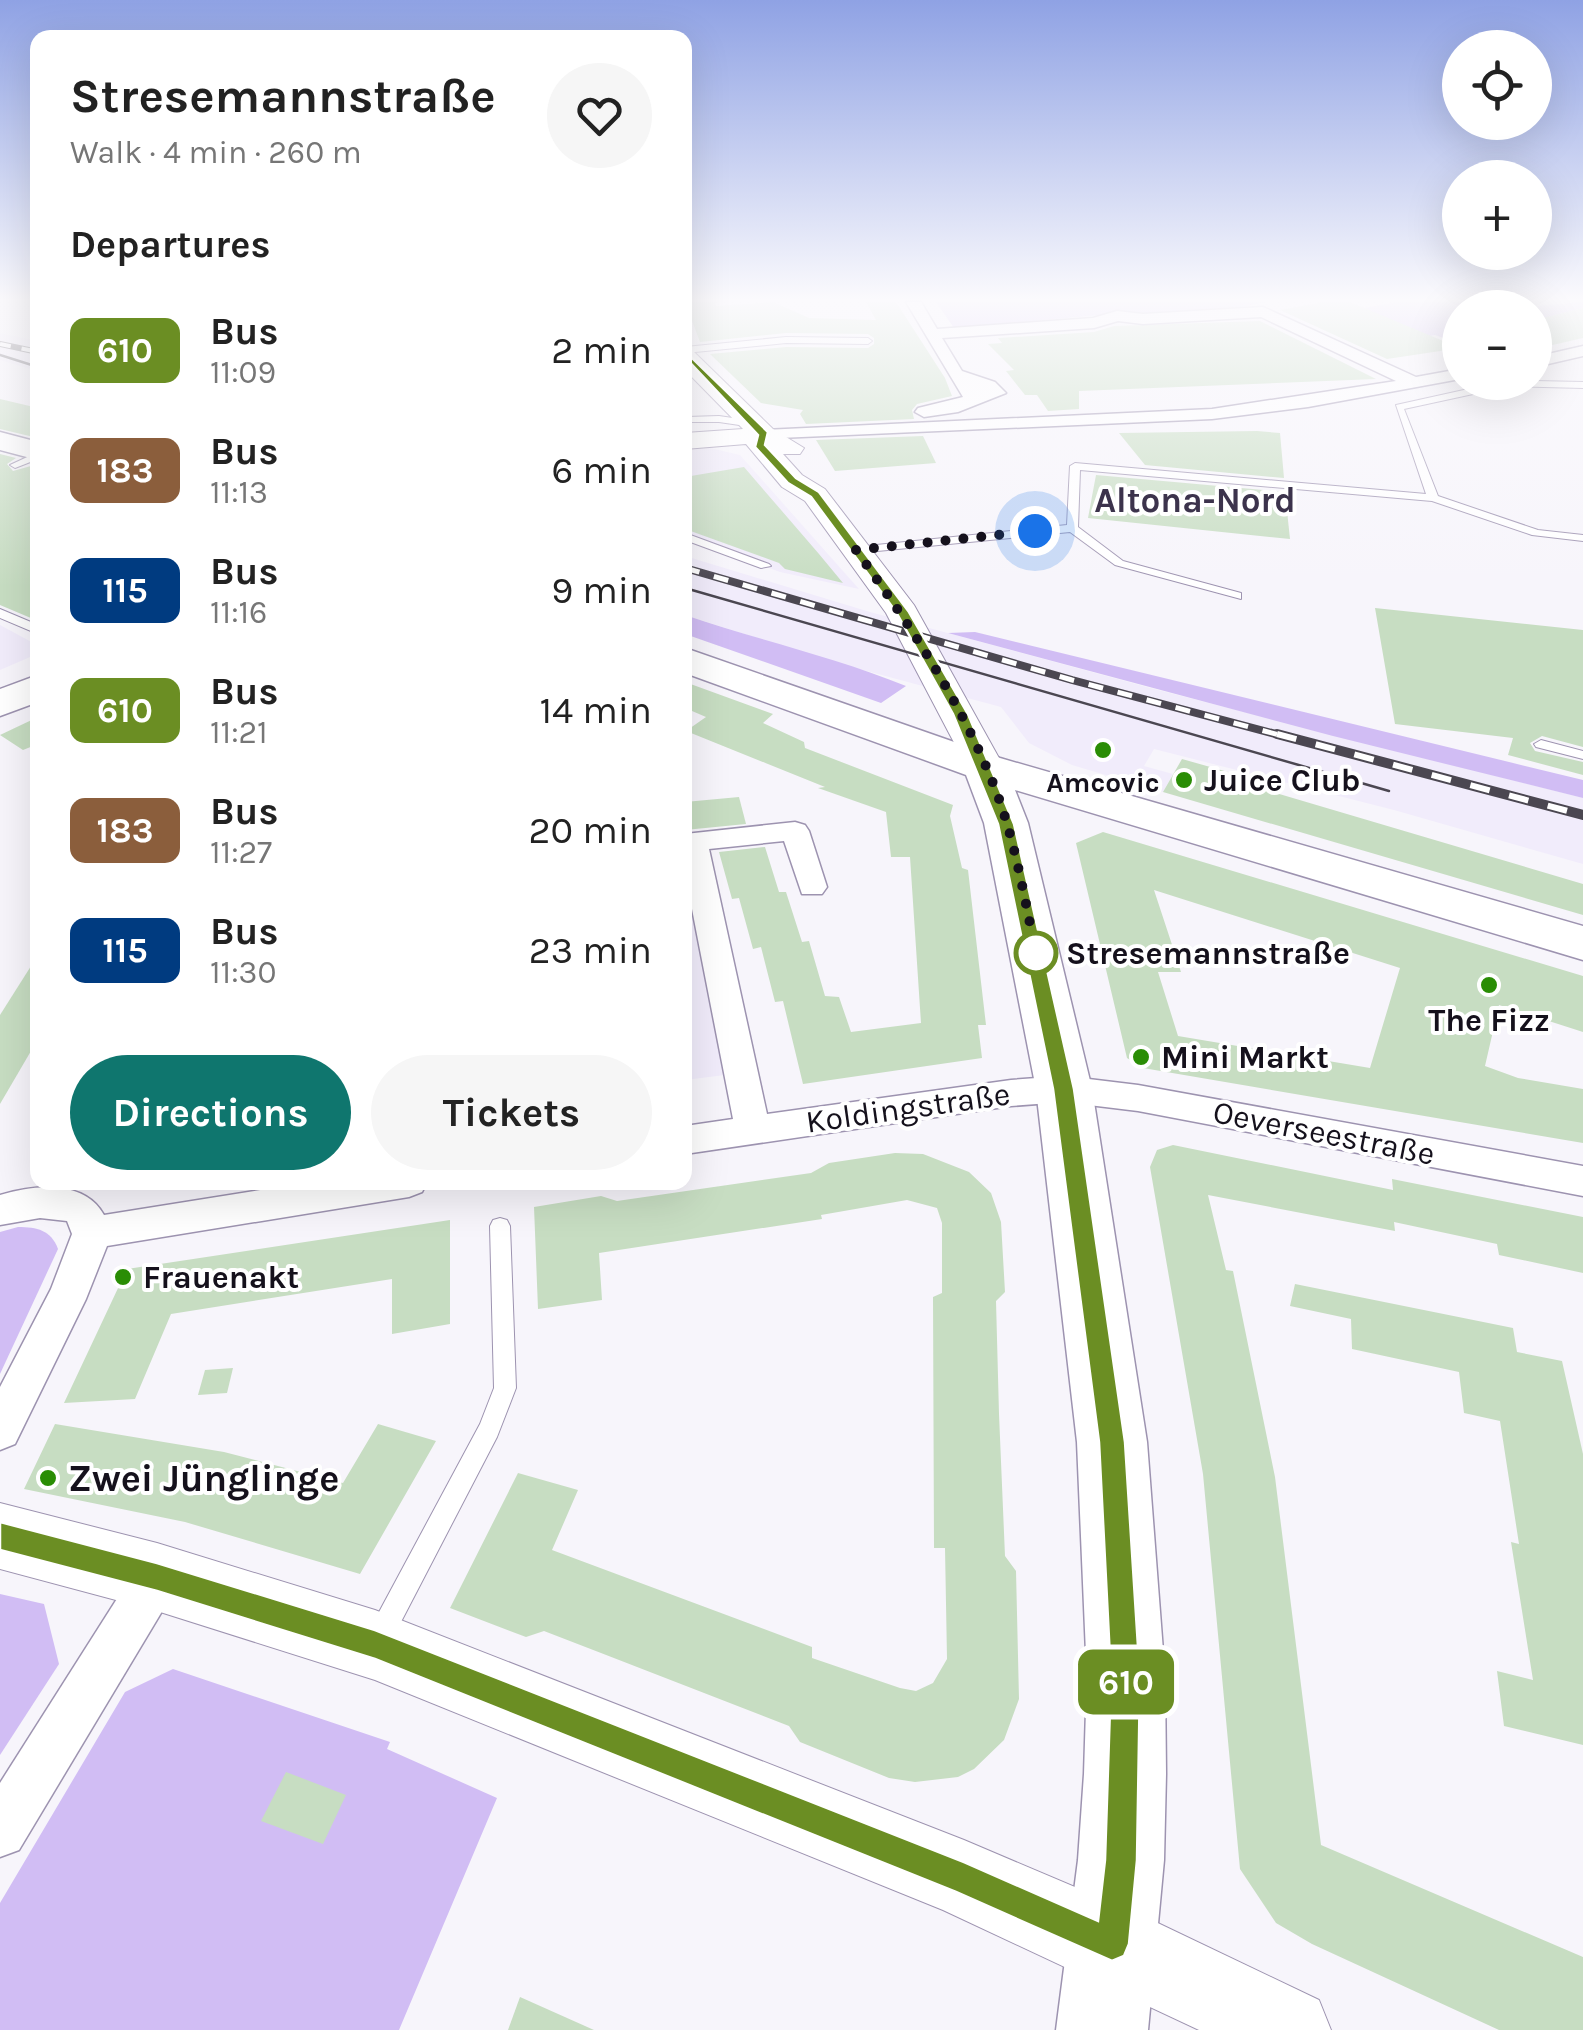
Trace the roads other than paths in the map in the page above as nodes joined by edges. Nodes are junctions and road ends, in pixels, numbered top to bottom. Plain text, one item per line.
1 (703, 397) edge
2 (724, 397) edge
3 (975, 397) edge
4 (1329, 397) edge
5 (1449, 397) edge
6 (796, 414) dead end
7 (692, 419) edge
8 (747, 419) junction
9 (692, 427) edge
10 (692, 427) edge
11 (1432, 498) junction
12 (1072, 528) junction
13 (1583, 538) edge
14 (692, 539) edge
15 (856, 550) junction
16 (765, 566) dead end
17 (1237, 596) dead end
18 (0, 613) edge
19 (30, 629) edge
20 (692, 662) edge
21 (30, 691) edge
22 (0, 704) edge
23 (1540, 744) dead end
24 (1583, 755) edge
25 (985, 766) junction
26 (692, 843) edge
27 (692, 857) edge
28 (812, 887) dead end
29 (1583, 943) edge
30 (1064, 1089) junction
31 (752, 1130) junction
32 (692, 1139) edge
33 (1583, 1181) edge
34 (359, 1190) edge
35 (55, 1192) edge
36 (0, 1210) edge
37 (500, 1226) dead end
38 (91, 1233) junction
39 (0, 1430) edge
40 (0, 1536) edge
41 (157, 1577) junction
42 (375, 1645) junction
43 (0, 1831) edge
44 (1112, 1944) junction
45 (1102, 2030) edge
46 (1289, 2030) edge

1 - 7 main road
2 - 8 main road
3 - 6 street
4 - 8 street
5 - 11 lane
8 - 9 main road
8 - 10 main road
8 - 15 main road
11 - 12 lane
11 - 13 lane
12 - 15 lane
12 - 17 lane
14 - 16 lane
15 - 25 main road
18 - 19 lane
20 - 25 main road
21 - 22 main road
23 - 24 lane
25 - 29 main road
25 - 30 main road
26 - 28 street
27 - 31 street
30 - 31 street, Koldingstraße
30 - 33 street, Oeverseestraße
30 - 44 main road
31 - 32 street, Koldingstraße
34 - 38 street
35 - 36 street
35 - 38 street
37 - 42 lane
38 - 39 street
40 - 41 main road
41 - 42 main road
41 - 43 street
42 - 44 main road
44 - 45 main road
44 - 46 main road

